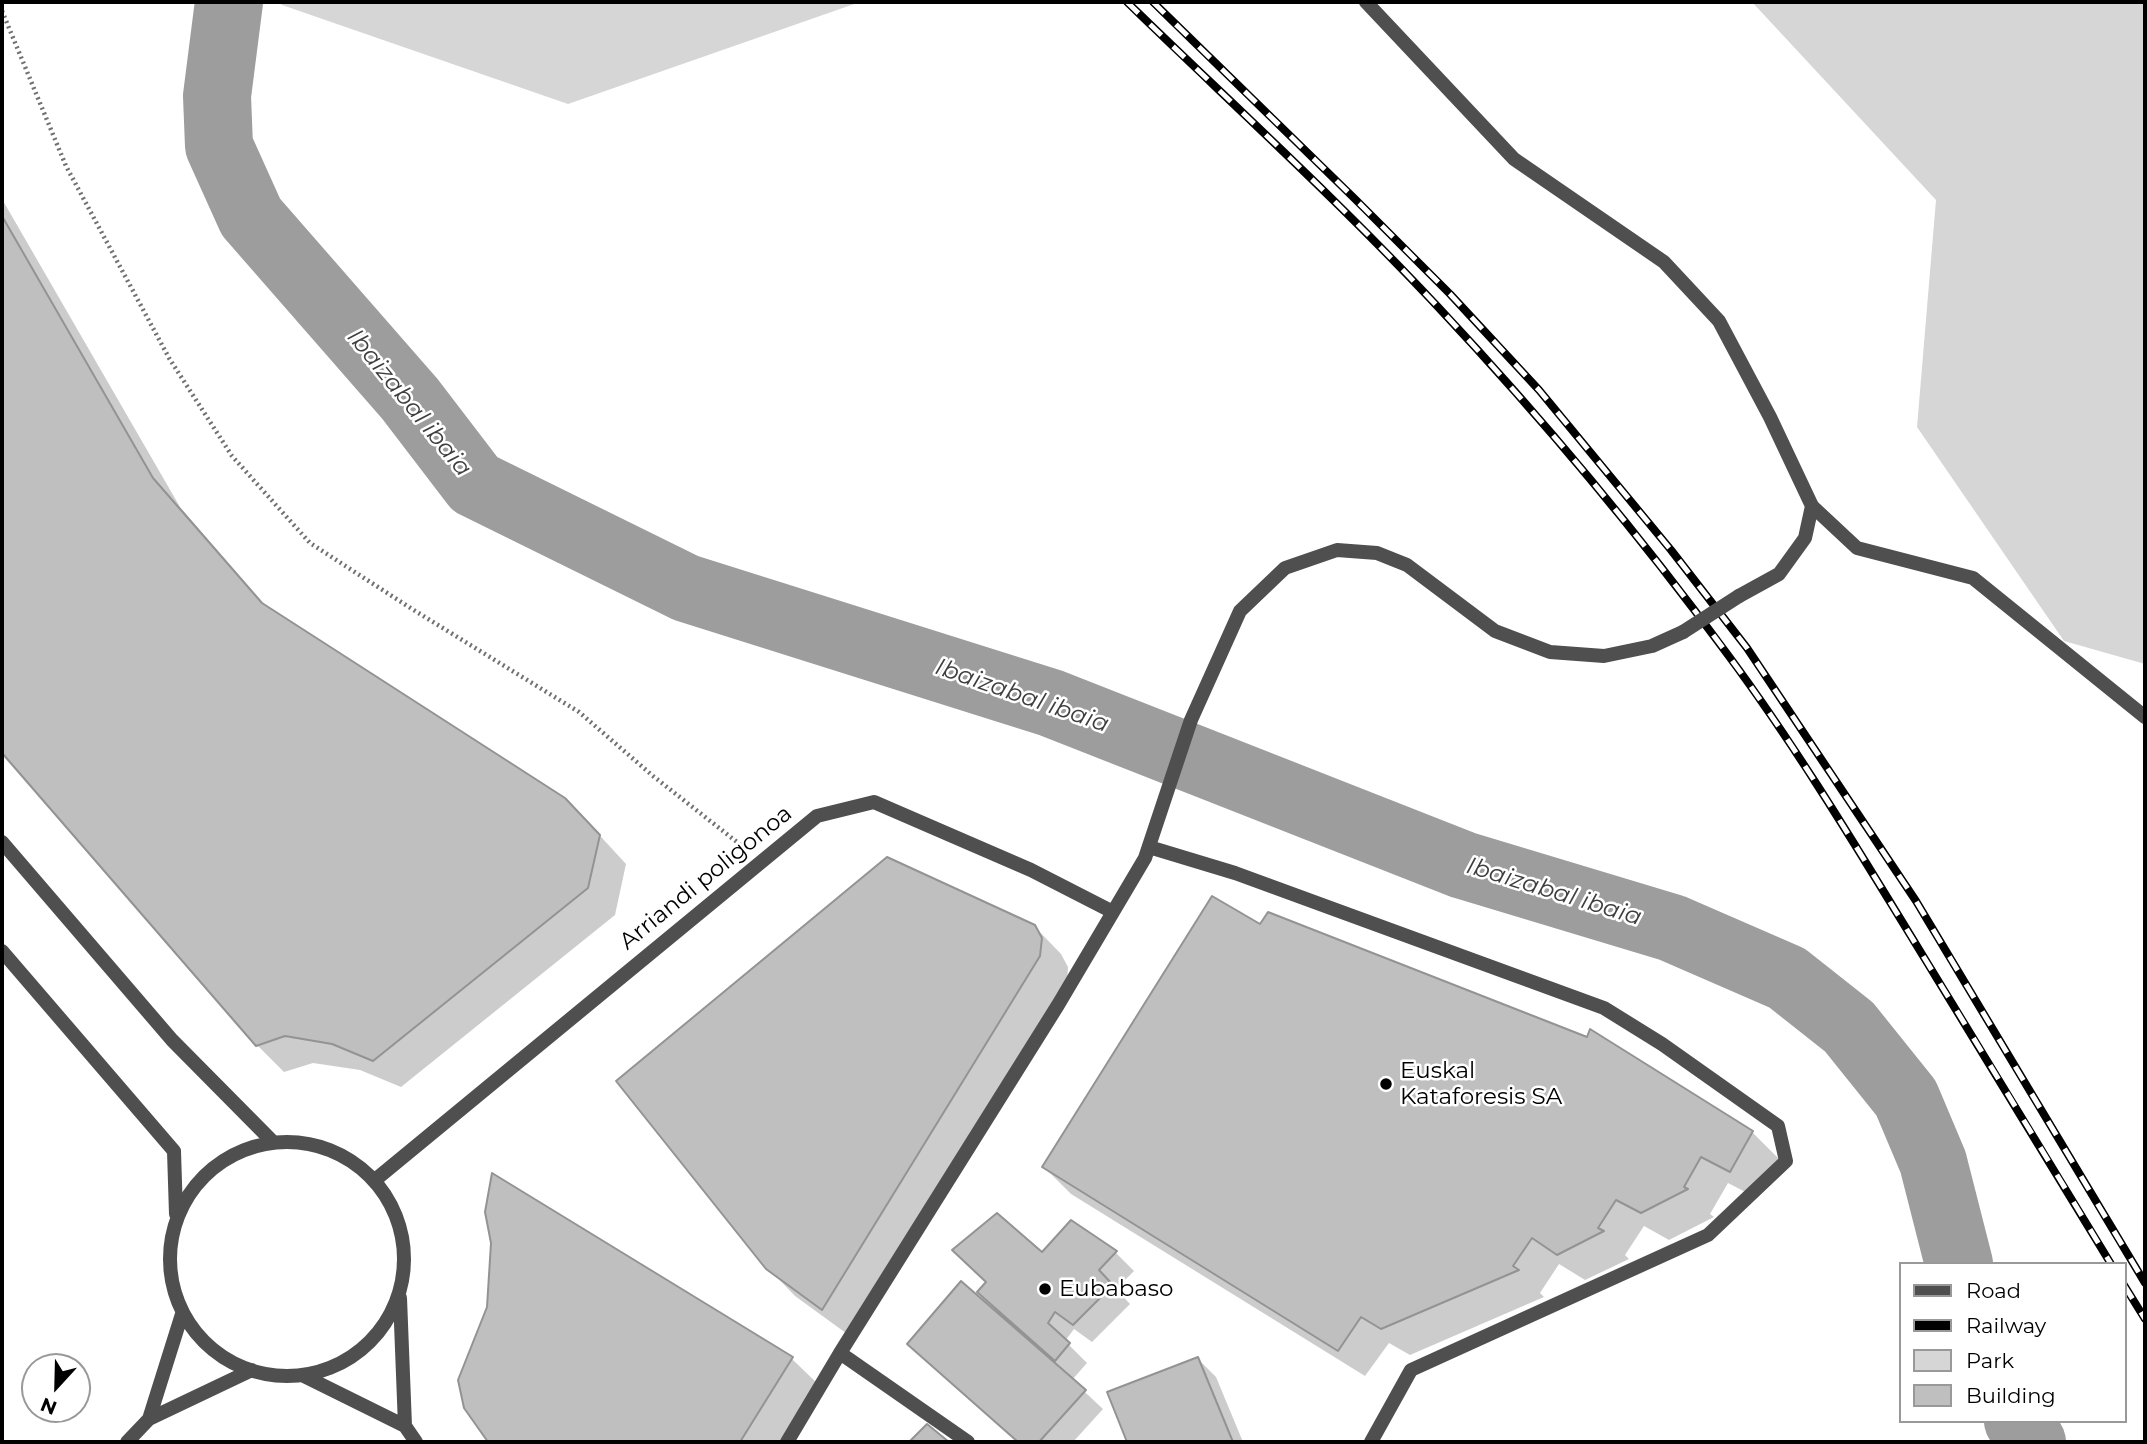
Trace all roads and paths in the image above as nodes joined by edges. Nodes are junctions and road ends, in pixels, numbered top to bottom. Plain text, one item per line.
1 (1366, 2) edge
2 (2, 11) edge
3 (1812, 506) junction
4 (2145, 717) edge
5 (2, 842) edge
6 (1149, 847) junction
7 (762, 861) junction
8 (1113, 912) junction
9 (2, 951) edge
10 (272, 1141) junction
11 (375, 1180) junction
12 (176, 1217) junction
13 (400, 1293) junction
14 (182, 1314) junction
15 (840, 1353) junction
16 (253, 1370) junction
17 (304, 1376) junction
18 (149, 1419) junction
19 (405, 1426) junction
20 (127, 1442) edge
21 (416, 1442) edge
22 (787, 1442) edge
23 (968, 1442) edge
24 (1371, 1442) edge

1 - 3 street
2 - 7 path
3 - 4 street
3 - 6 street, bridge
5 - 10 street
6 - 8 street
6 - 24 street
7 - 8 street, Arriandi poligonoa
7 - 11 street, Arriandi poligonoa
8 - 15 street
9 - 12 street
10 - 11 street
10 - 12 street
11 - 13 street
12 - 14 street
13 - 17 street
13 - 19 street
14 - 16 street
14 - 18 street
15 - 22 street
15 - 23 street
16 - 17 street
16 - 18 street
17 - 19 street
18 - 20 street
19 - 21 street

